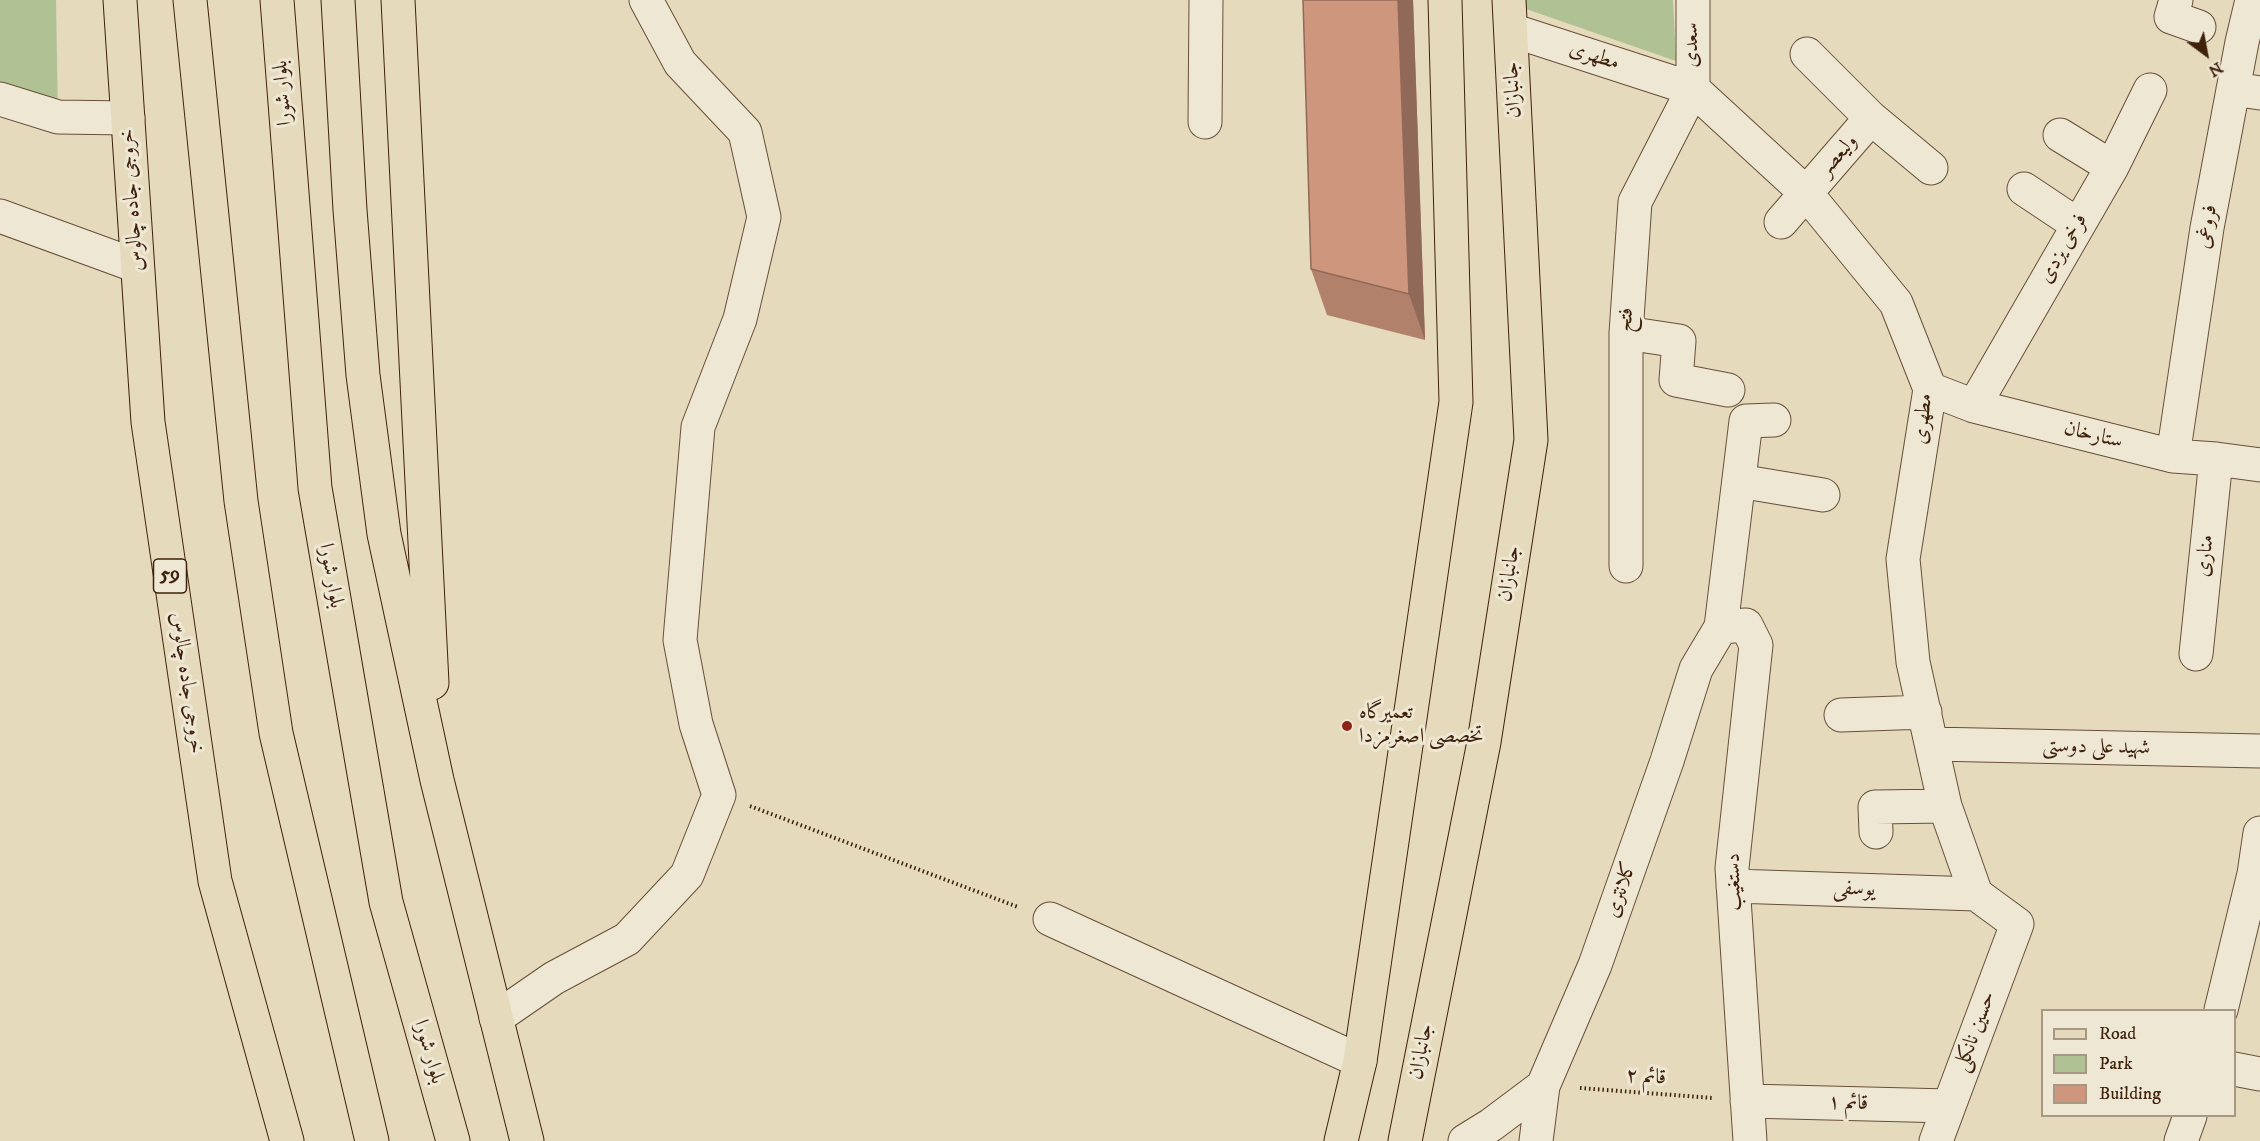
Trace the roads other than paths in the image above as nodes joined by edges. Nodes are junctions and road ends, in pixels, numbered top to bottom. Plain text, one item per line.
1 (120, 0) edge
2 (190, 0) edge
3 (277, 0) edge
4 (338, 0) edge
5 (398, 0) edge
6 (646, 0) edge
7 (1206, 0) edge
8 (1446, 0) edge
9 (1693, 0) edge
10 (2176, 0) edge
11 (2252, 0) edge
12 (1510, 15) edge
13 (2199, 27) dead end
14 (1807, 54) dead end
15 (1693, 89) junction
16 (2150, 90) dead end
17 (2247, 91) edge
18 (0, 99) edge
19 (128, 118) junction
20 (1871, 118) junction
21 (1205, 122) dead end
22 (2060, 135) dead end
23 (2112, 167) junction
24 (1931, 168) dead end
25 (2025, 189) dead end
26 (1806, 193) junction
27 (0, 216) edge
28 (1781, 222) dead end
29 (2078, 225) junction
30 (137, 266) junction
31 (1626, 333) junction
32 (1930, 389) junction
33 (1728, 390) dead end
34 (1974, 406) junction
35 (1774, 420) dead end
36 (2173, 456) junction
37 (2217, 459) junction
38 (2260, 465) edge
39 (1739, 481) junction
40 (1823, 495) dead end
41 (1626, 566) dead end
42 (1733, 626) junction
43 (2196, 654) dead end
44 (1925, 712) junction
45 (1842, 715) dead end
46 (1932, 744) junction
47 (2260, 751) edge
48 (437, 780) junction
49 (1945, 806) junction
50 (1876, 832) dead end
51 (2260, 834) edge
52 (1733, 886) junction
53 (1976, 894) junction
54 (1050, 919) road end
55 (2221, 1009) edge
56 (496, 1018) junction
57 (1360, 1061) junction
58 (2236, 1069) edge
59 (2260, 1074) edge
60 (1543, 1086) junction
61 (1747, 1101) junction
62 (1949, 1106) junction
63 (2190, 1117) edge
64 (287, 1141) edge
65 (372, 1141) edge
66 (453, 1141) edge
67 (527, 1141) edge
68 (1341, 1141) edge
69 (1405, 1141) edge
70 (1465, 1141) edge
71 (1536, 1141) edge
72 (1750, 1141) edge
73 (1936, 1141) edge
74 (2181, 1141) edge

1 - 19 main road, خروجی جاده چالوس / 59
2 - 65 main road
3 - 66 main road, بلوار شورا
4 - 48 main road
5 - 48 main road
6 - 56 street
7 - 21 street
8 - 57 main road
9 - 15 street, سعدی
10 - 13 street
11 - 17 street, فروغی
12 - 15 street, مطهری
12 - 69 main road, جانبازان
14 - 20 street
15 - 26 street, مطهری
15 - 31 street, فتح
16 - 23 street, فرخی یزدی
17 - 36 street, فروغی
18 - 19 street
19 - 30 main road, خروجی جاده چالوس / 59
20 - 24 street
20 - 26 street, ولیعصر
22 - 23 street
23 - 29 street, فرخی یزدی
25 - 29 street
26 - 28 street, ولیعصر
26 - 32 street, مطهری
27 - 30 street
29 - 34 street, فرخی یزدی
30 - 64 main road, خروجی جاده چالوس / 59
31 - 33 street
31 - 41 street, فتح
32 - 34 street, ستارخان
32 - 44 street, مطهری
34 - 36 street, ستارخان
35 - 39 street
36 - 37 street, ستارخان
37 - 38 street, ستارخان
37 - 43 street, مناری
39 - 40 street
39 - 42 street
42 - 52 street, دستغیب
42 - 60 street, کلانتری
44 - 45 street
44 - 46 street, مطهری
46 - 47 street, شهید علی دوستی
46 - 49 street, مطهری
48 - 56 main road
49 - 50 street
49 - 53 street, مطهری
51 - 55 street
52 - 53 street, یوسفی
52 - 61 street, دستغیب
53 - 62 street, حسین نانکلی
54 - 57 street
56 - 67 main road
57 - 68 main road
58 - 59 street
60 - 70 street, کلانتری
60 - 71 street
61 - 62 street, قائم ۱
61 - 72 street, دستغیب
62 - 73 street, حسین نانکلی
63 - 74 street

